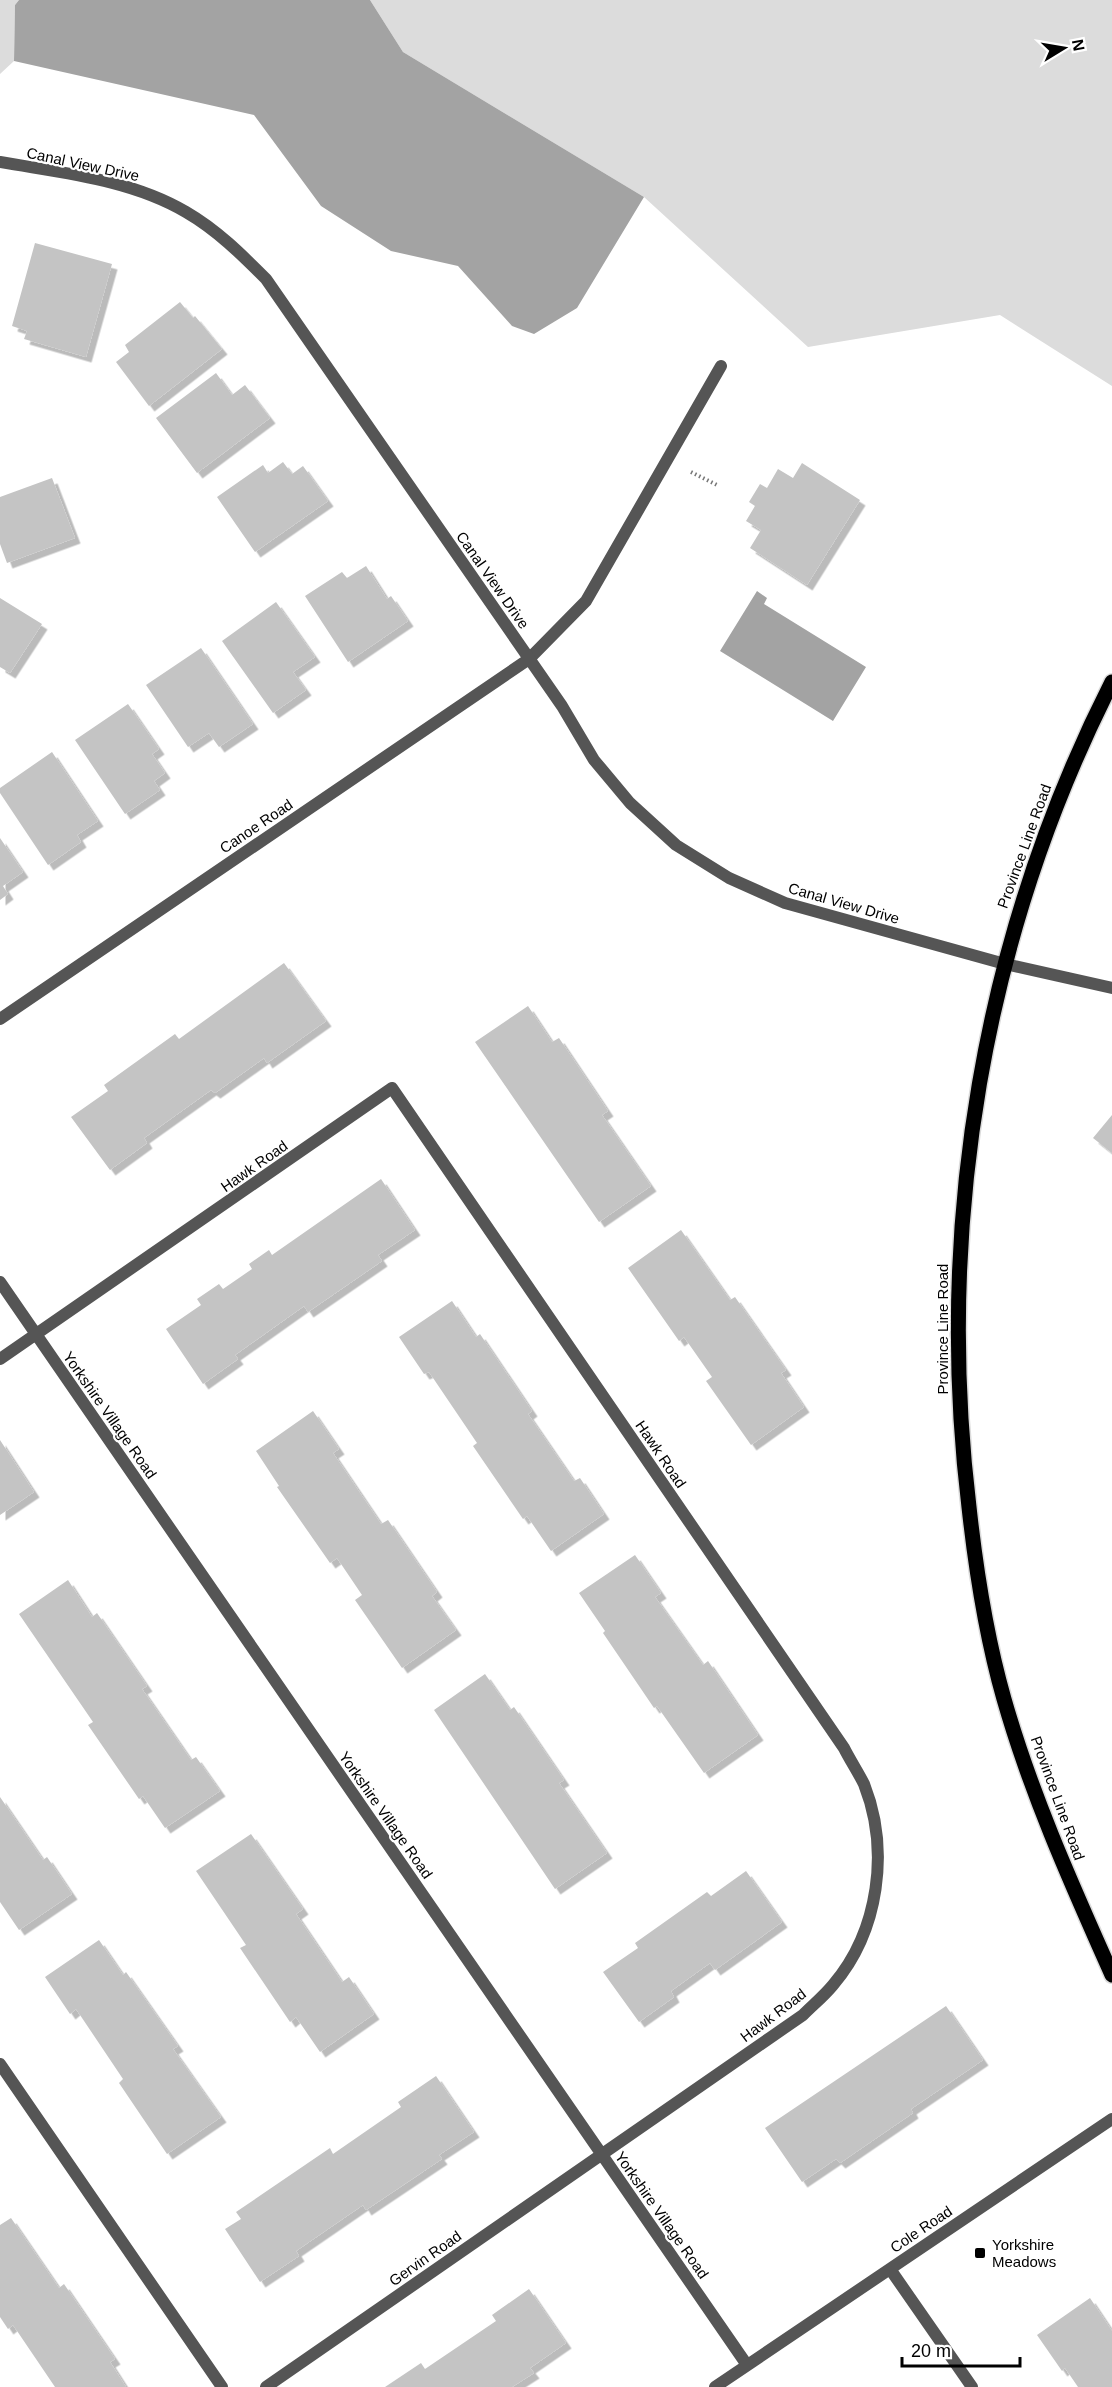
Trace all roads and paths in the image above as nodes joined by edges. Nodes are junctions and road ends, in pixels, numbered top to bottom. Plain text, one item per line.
1 (0, 162) edge
2 (721, 366) dead end
3 (529, 659) junction
4 (1112, 682) edge
5 (1005, 964) junction
6 (1112, 988) edge
7 (0, 1019) edge
8 (0, 1282) edge
9 (36, 1334) junction
10 (0, 1359) edge
11 (1112, 1975) edge
12 (0, 2064) edge
13 (1112, 2119) edge
14 (602, 2154) junction
15 (890, 2269) junction
16 (747, 2365) junction
17 (222, 2387) edge
18 (266, 2387) edge
19 (715, 2387) edge
20 (972, 2387) edge

1 - 3 street, Canal View Drive
2 - 3 street, Canoe Road
3 - 5 street, Canal View Drive
3 - 7 street, Canoe Road
4 - 5 main road, Province Line Road
5 - 6 street, Canal View Drive
5 - 11 main road, Province Line Road
8 - 9 street, Yorkshire Village Road
9 - 10 street
9 - 14 street, Yorkshire Village Road
9 - 14 street, Hawk Road
12 - 17 street
13 - 15 street, Cole Road
14 - 16 street, Yorkshire Village Road
14 - 18 street, Gervin Road
15 - 16 street, Cole Road
15 - 20 street
16 - 19 street, Cole Road

